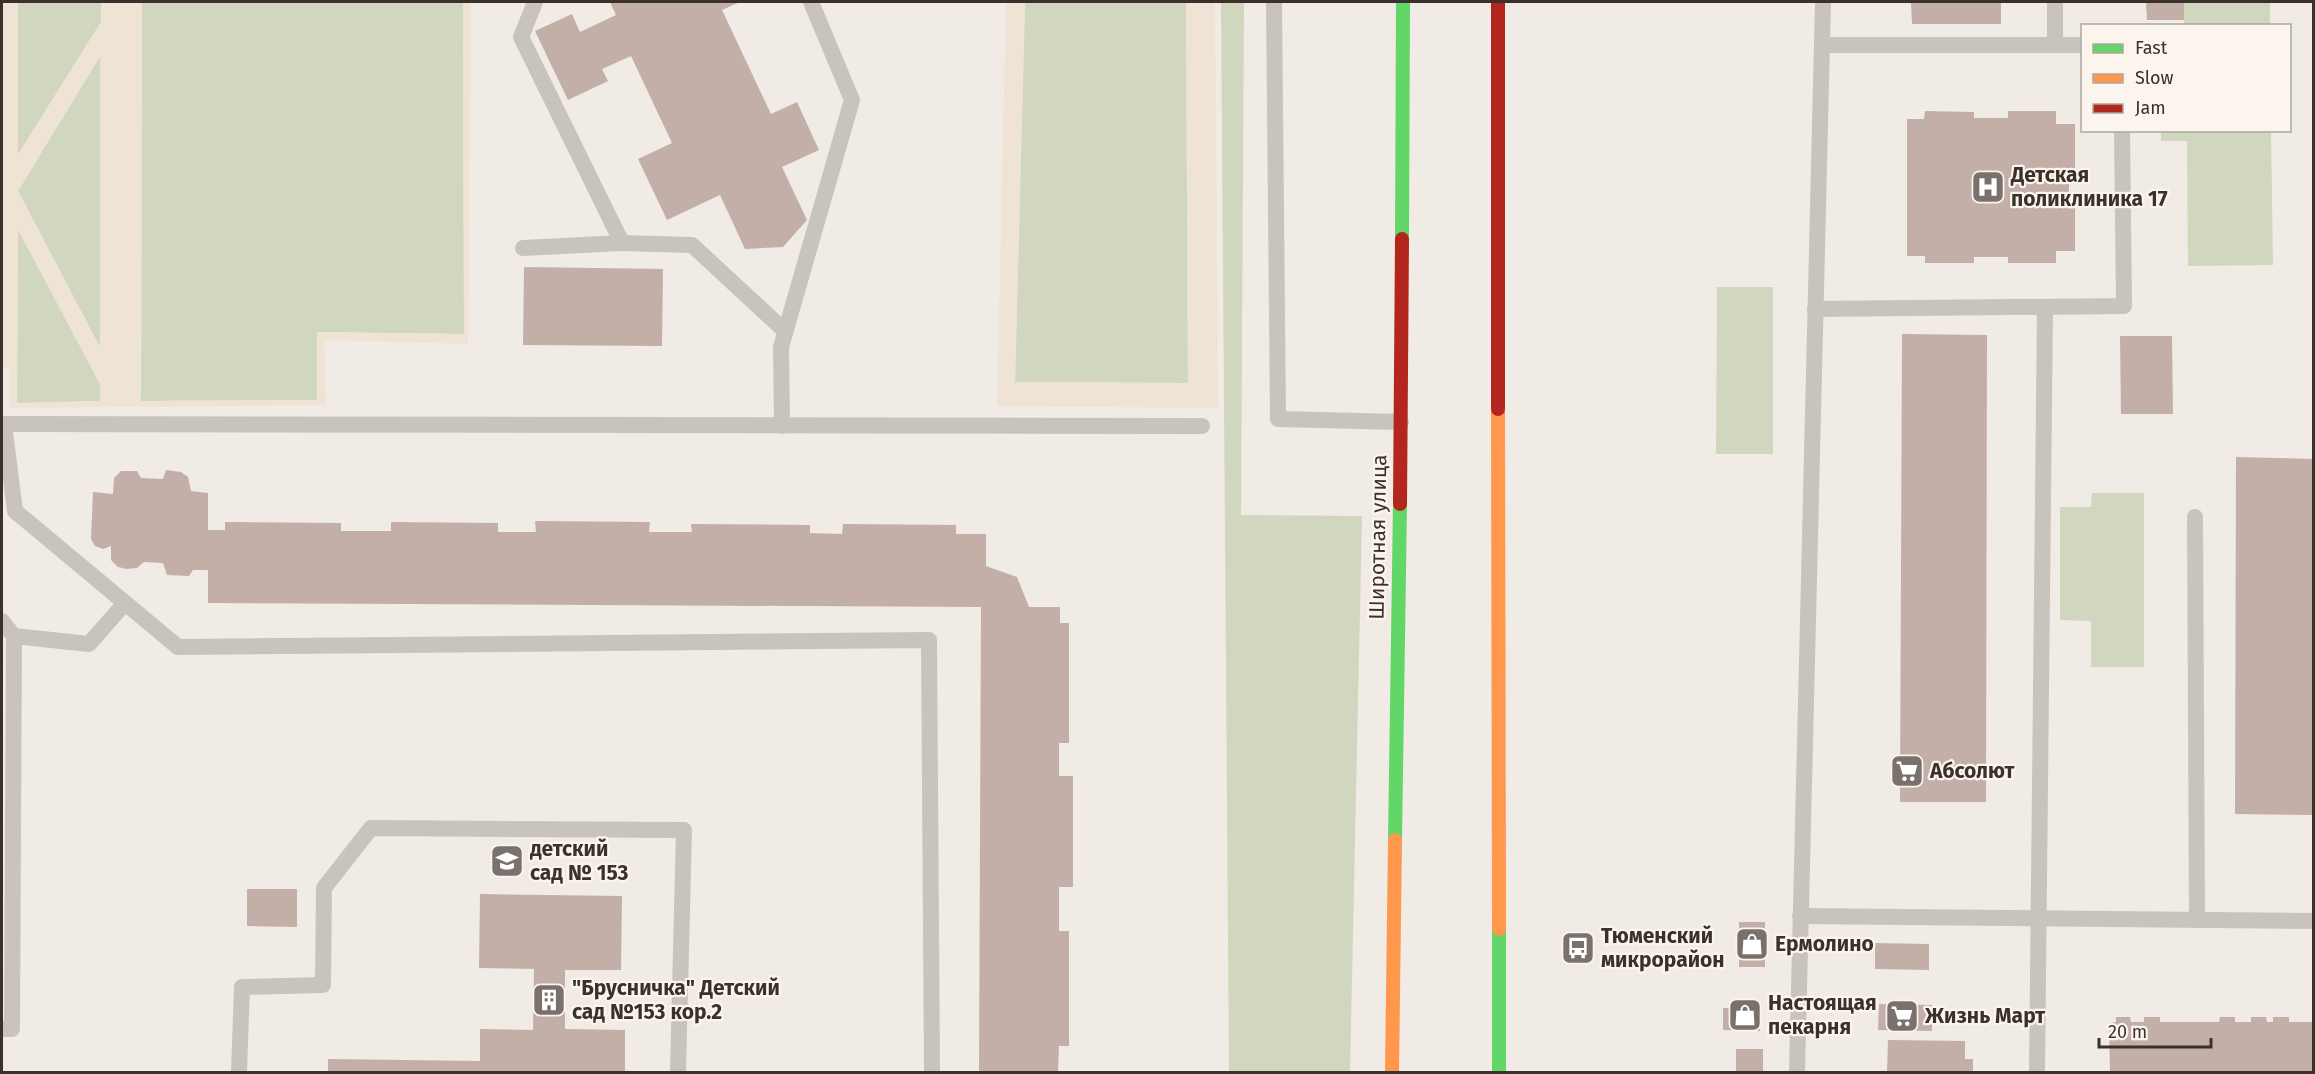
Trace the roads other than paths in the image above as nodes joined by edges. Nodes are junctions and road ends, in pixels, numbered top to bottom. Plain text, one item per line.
1 (535, 2) edge
2 (811, 2) edge
3 (1274, 2) edge
4 (1403, 2) edge
5 (1498, 2) edge
6 (1822, 2) edge
7 (2055, 2) edge
8 (1822, 45) junction
9 (2055, 45) junction
10 (2081, 45) edge
11 (2122, 132) edge
12 (622, 243) junction
13 (524, 248) dead end
14 (2045, 307) junction
15 (1815, 309) junction
16 (785, 331) junction
17 (1401, 422) junction
18 (3, 424) edge
19 (782, 426) junction
20 (1202, 426) dead end
21 (2195, 518) dead end
22 (125, 603) junction
23 (2, 621) edge
24 (14, 636) junction
25 (8, 702) edge
26 (7, 856) edge
27 (1800, 916) junction
28 (2037, 920) junction
29 (2197, 920) junction
30 (2313, 921) edge
31 (2, 1029) edge
32 (239, 1072) edge
33 (678, 1072) edge
34 (932, 1072) edge
35 (1392, 1072) edge
36 (1499, 1072) edge
37 (1797, 1072) edge
38 (2037, 1072) edge

1 - 12 lane
2 - 16 lane
3 - 17 lane
4 - 17 main road, Широтная улица
5 - 36 main road
6 - 8 lane
7 - 9 lane
8 - 9 lane
8 - 15 lane
9 - 10 lane
11 - 14 lane
12 - 13 lane
12 - 16 lane
14 - 15 lane
14 - 28 lane
15 - 27 lane
16 - 19 lane
17 - 35 main road, Широтная улица
18 - 19 lane
18 - 22 lane
19 - 20 lane
21 - 29 lane
22 - 24 lane
22 - 34 lane
23 - 24 lane
24 - 25 lane
25 - 26 lane
26 - 31 lane
27 - 28 lane
27 - 37 lane
28 - 29 lane
28 - 38 lane
29 - 30 lane
32 - 33 lane

